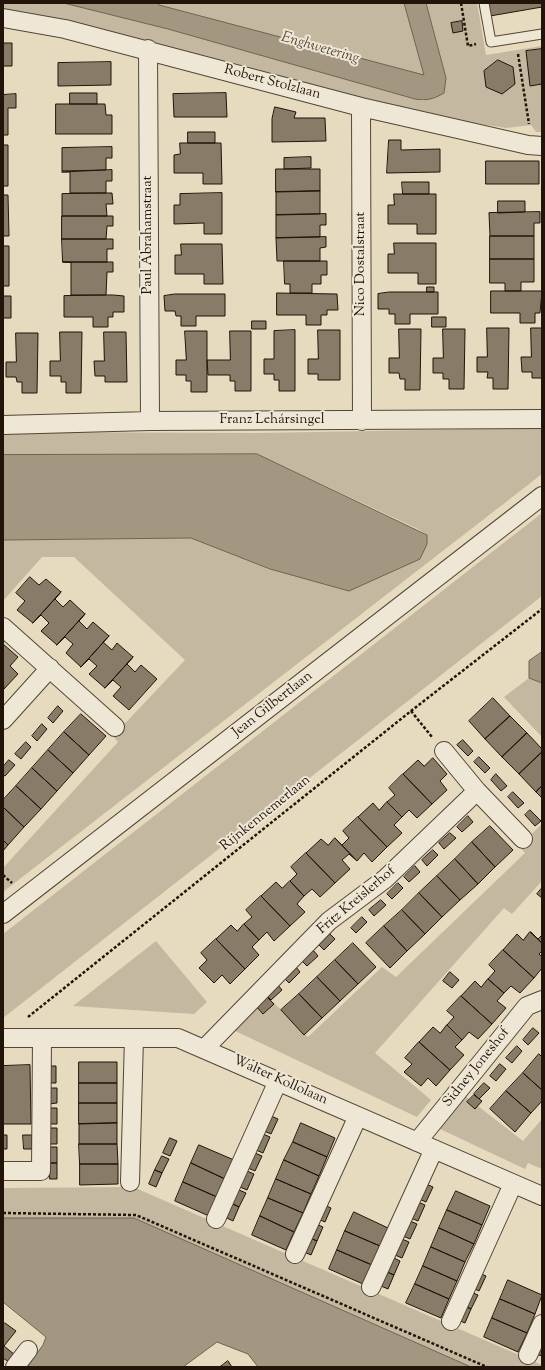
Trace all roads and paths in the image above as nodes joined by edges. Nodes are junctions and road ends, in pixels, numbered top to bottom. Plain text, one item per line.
1 (461, 3) edge
2 (484, 3) edge
3 (3, 18) edge
4 (542, 34) edge
5 (515, 38) junction
6 (491, 42) junction
7 (148, 49) junction
8 (361, 107) junction
9 (535, 145) edge
10 (542, 419) edge
11 (150, 421) junction
12 (362, 421) junction
13 (3, 424) edge
14 (542, 496) edge
15 (542, 609) edge
16 (3, 627) edge
17 (50, 668) junction
18 (411, 711) junction
19 (3, 720) edge
20 (115, 727) dead end
21 (444, 751) joint
22 (478, 791) junction
23 (523, 839) dead end
24 (3, 914) edge
25 (542, 1000) edge
26 (28, 1018) dead end
27 (3, 1038) edge
28 (42, 1038) junction
29 (134, 1038) junction
30 (205, 1048) junction
31 (278, 1081) junction
32 (358, 1116) junction
33 (417, 1142) junction
34 (434, 1149) junction
35 (3, 1171) edge
36 (130, 1182) dead end
37 (513, 1184) junction
38 (542, 1196) edge
39 (3, 1213) edge
40 (216, 1219) dead end
41 (295, 1254) dead end
42 (371, 1287) dead end
43 (451, 1321) dead end
44 (542, 1324) edge
45 (28, 1350) dead end
46 (528, 1355) dead end
47 (15, 1367) edge
48 (487, 1367) edge

1 - 6 path
2 - 6 lane
3 - 7 street, Robert Stolzlaan
4 - 5 lane
5 - 6 lane
5 - 9 path
7 - 8 street, Robert Stolzlaan
7 - 11 street, Paul Abrahamstraat
8 - 9 street, Robert Stolzlaan
8 - 12 street, Nico Dostalstraat
10 - 12 street, Franz Lehársingel
11 - 12 street, Franz Lehársingel
11 - 13 street, Franz Lehársingel
14 - 24 street, Jean Gilbertlaan
15 - 18 path, Rijnkennemerlaan
16 - 17 street
17 - 19 street
17 - 20 street
18 - 21 path
18 - 26 path, Rijnkennemerlaan
21 - 22 street
22 - 23 street
22 - 30 street, Fritz Kreislerhof
25 - 33 street, Sidney Joneshof
27 - 28 street, Walter Kollolaan
28 - 29 street, Walter Kollolaan
28 - 35 street
29 - 30 street, Walter Kollolaan
29 - 36 street
30 - 31 street, Walter Kollolaan
31 - 32 street, Walter Kollolaan
31 - 40 street
32 - 33 street, Walter Kollolaan
32 - 41 street
33 - 34 street, Walter Kollolaan
34 - 37 street, Walter Kollolaan
34 - 42 street
37 - 38 street, Walter Kollolaan
37 - 43 street
39 - 48 path
44 - 46 street
45 - 47 street

